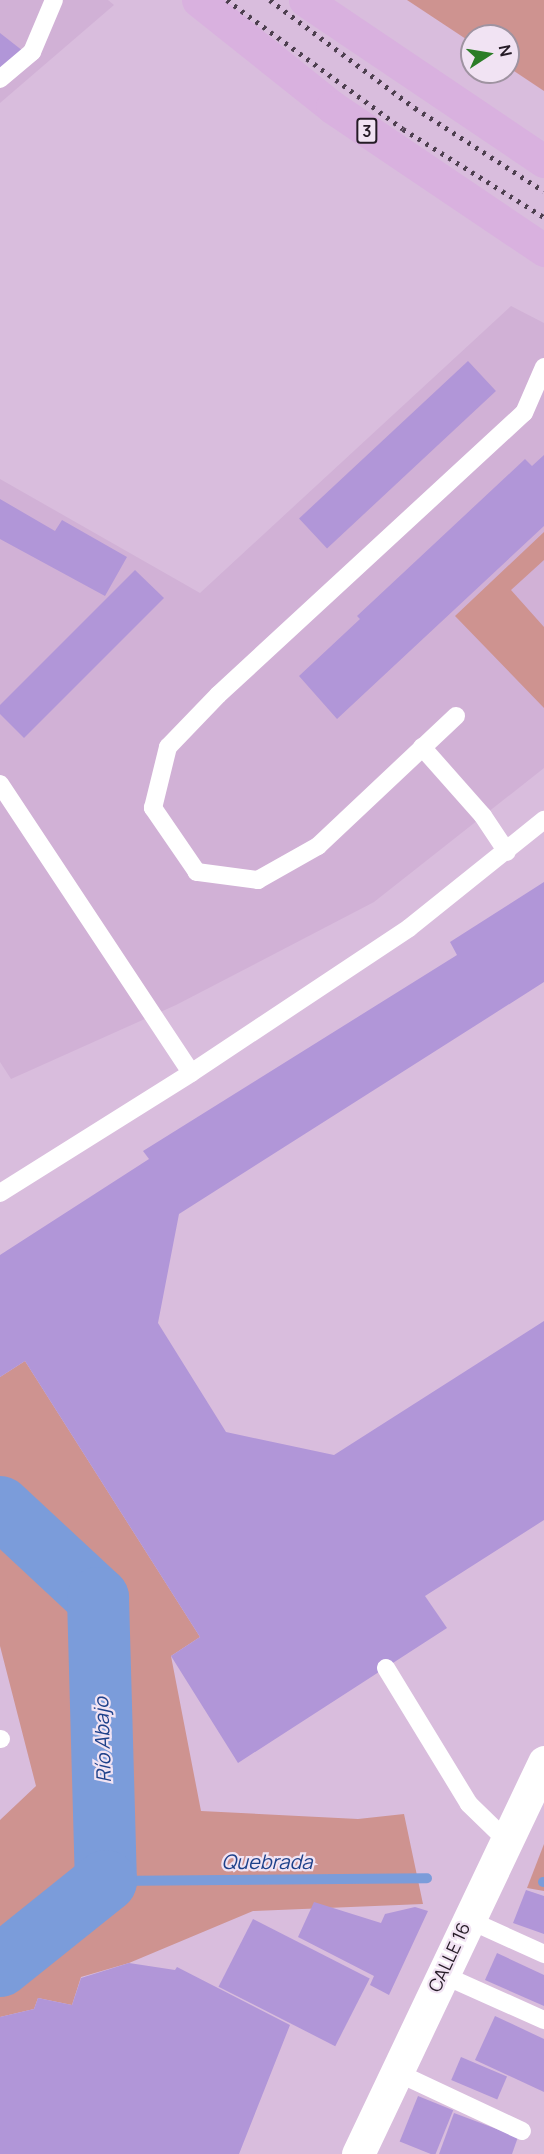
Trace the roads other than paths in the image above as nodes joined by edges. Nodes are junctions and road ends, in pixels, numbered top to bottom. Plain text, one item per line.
1 (54, 0) edge
2 (198, 0) edge
3 (305, 0) edge
4 (0, 80) edge
5 (544, 160) edge
6 (544, 250) edge
7 (544, 367) edge
8 (456, 716) dead end
9 (422, 747) junction
10 (0, 784) edge
11 (544, 820) edge
12 (507, 852) junction
13 (191, 1073) junction
14 (0, 1193) edge
15 (386, 1668) dead end
16 (544, 1762) edge
17 (505, 1839) junction
18 (467, 1918) junction
19 (544, 1954) edge
20 (441, 1974) junction
21 (544, 2020) edge
22 (396, 2072) junction
23 (522, 2131) dead end
24 (358, 2154) edge

1 - 4 lane
2 - 6 main road, 3
3 - 5 main road
7 - 9 lane
8 - 9 lane
9 - 12 lane
10 - 13 lane
11 - 12 lane
12 - 13 lane
13 - 14 lane
15 - 17 lane
16 - 17 main road, CALLE 16
17 - 18 main road, CALLE 16
18 - 19 lane
18 - 20 main road, CALLE 16
20 - 21 lane
20 - 22 main road, CALLE 16
22 - 23 lane
22 - 24 main road, CALLE 16

